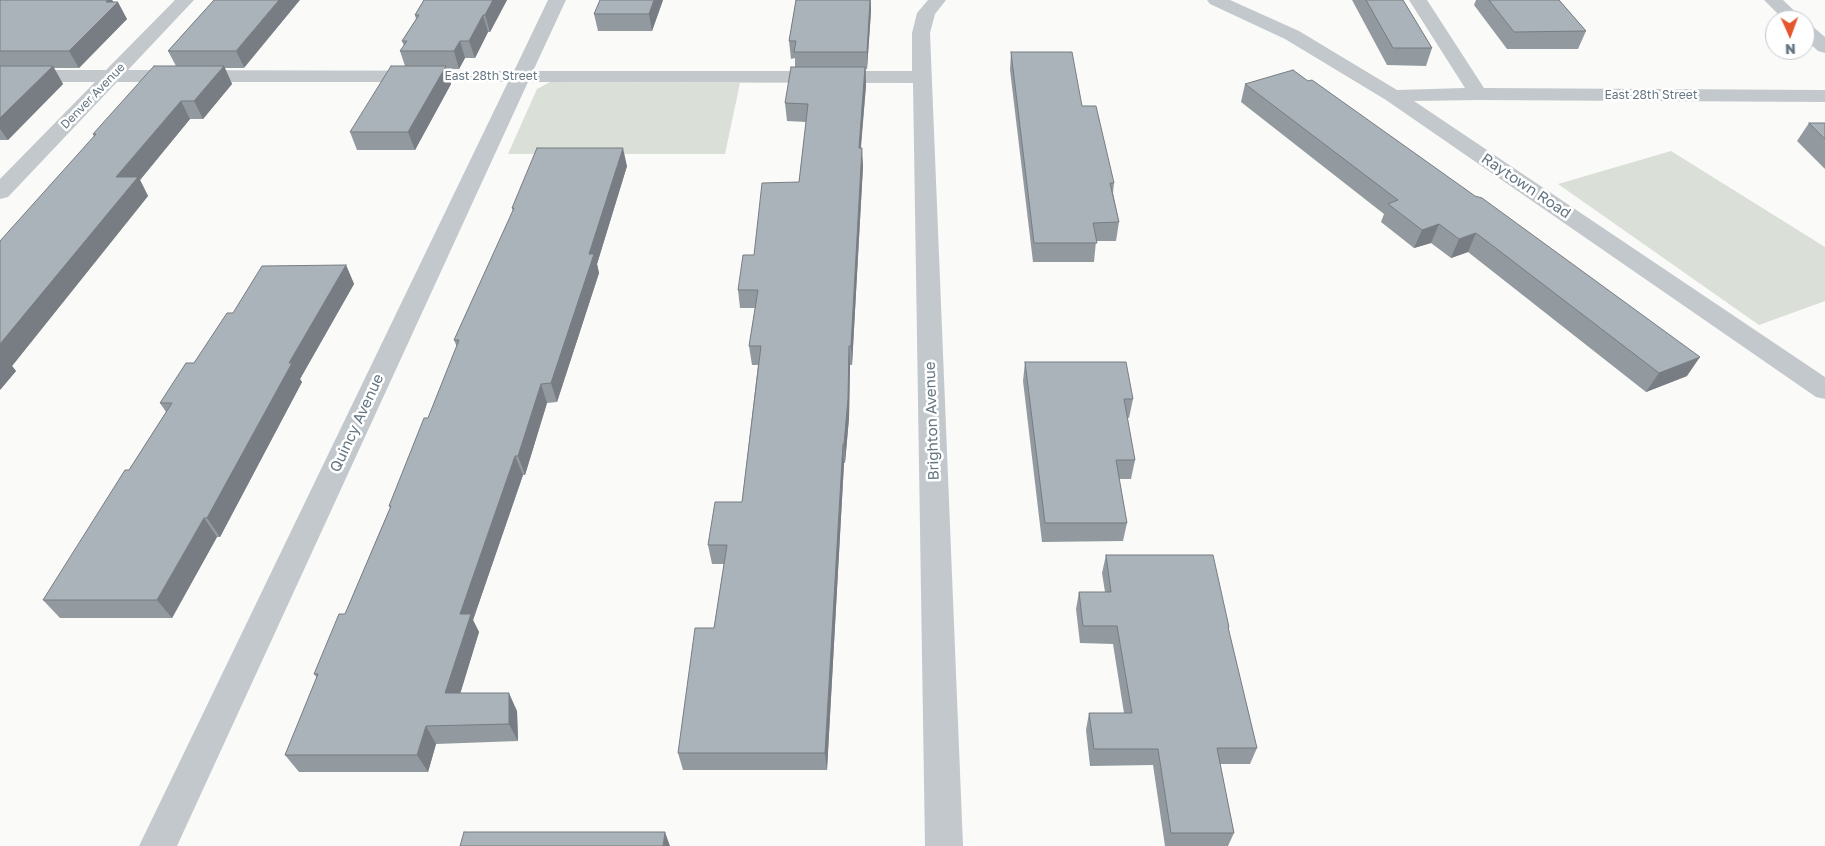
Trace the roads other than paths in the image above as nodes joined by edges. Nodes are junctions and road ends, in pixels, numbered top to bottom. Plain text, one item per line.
1 (185, 0) edge
2 (557, 0) edge
3 (937, 0) edge
4 (1216, 0) edge
5 (1418, 0) edge
6 (1773, 0) edge
7 (1784, 10) edge
8 (1815, 38) edge
9 (1825, 47) edge
10 (0, 76) edge
11 (113, 76) junction
12 (521, 76) junction
13 (922, 77) junction
14 (1478, 94) junction
15 (1393, 96) junction
16 (1825, 96) edge
17 (0, 192) edge
18 (1825, 390) edge
19 (158, 846) edge
20 (944, 846) edge

1 - 11 street, Denver Avenue
2 - 12 street, Quincy Avenue
3 - 13 street, Brighton Avenue
4 - 15 street, Raytown Road
5 - 14 street
6 - 7 street
8 - 9 street
10 - 11 street, East 28th Street
11 - 12 street, East 28th Street
11 - 17 street, Denver Avenue
12 - 13 street, East 28th Street
12 - 19 street, Quincy Avenue
13 - 20 street, Brighton Avenue
14 - 15 street, East 28th Street
14 - 16 street, East 28th Street
15 - 18 street, Raytown Road

